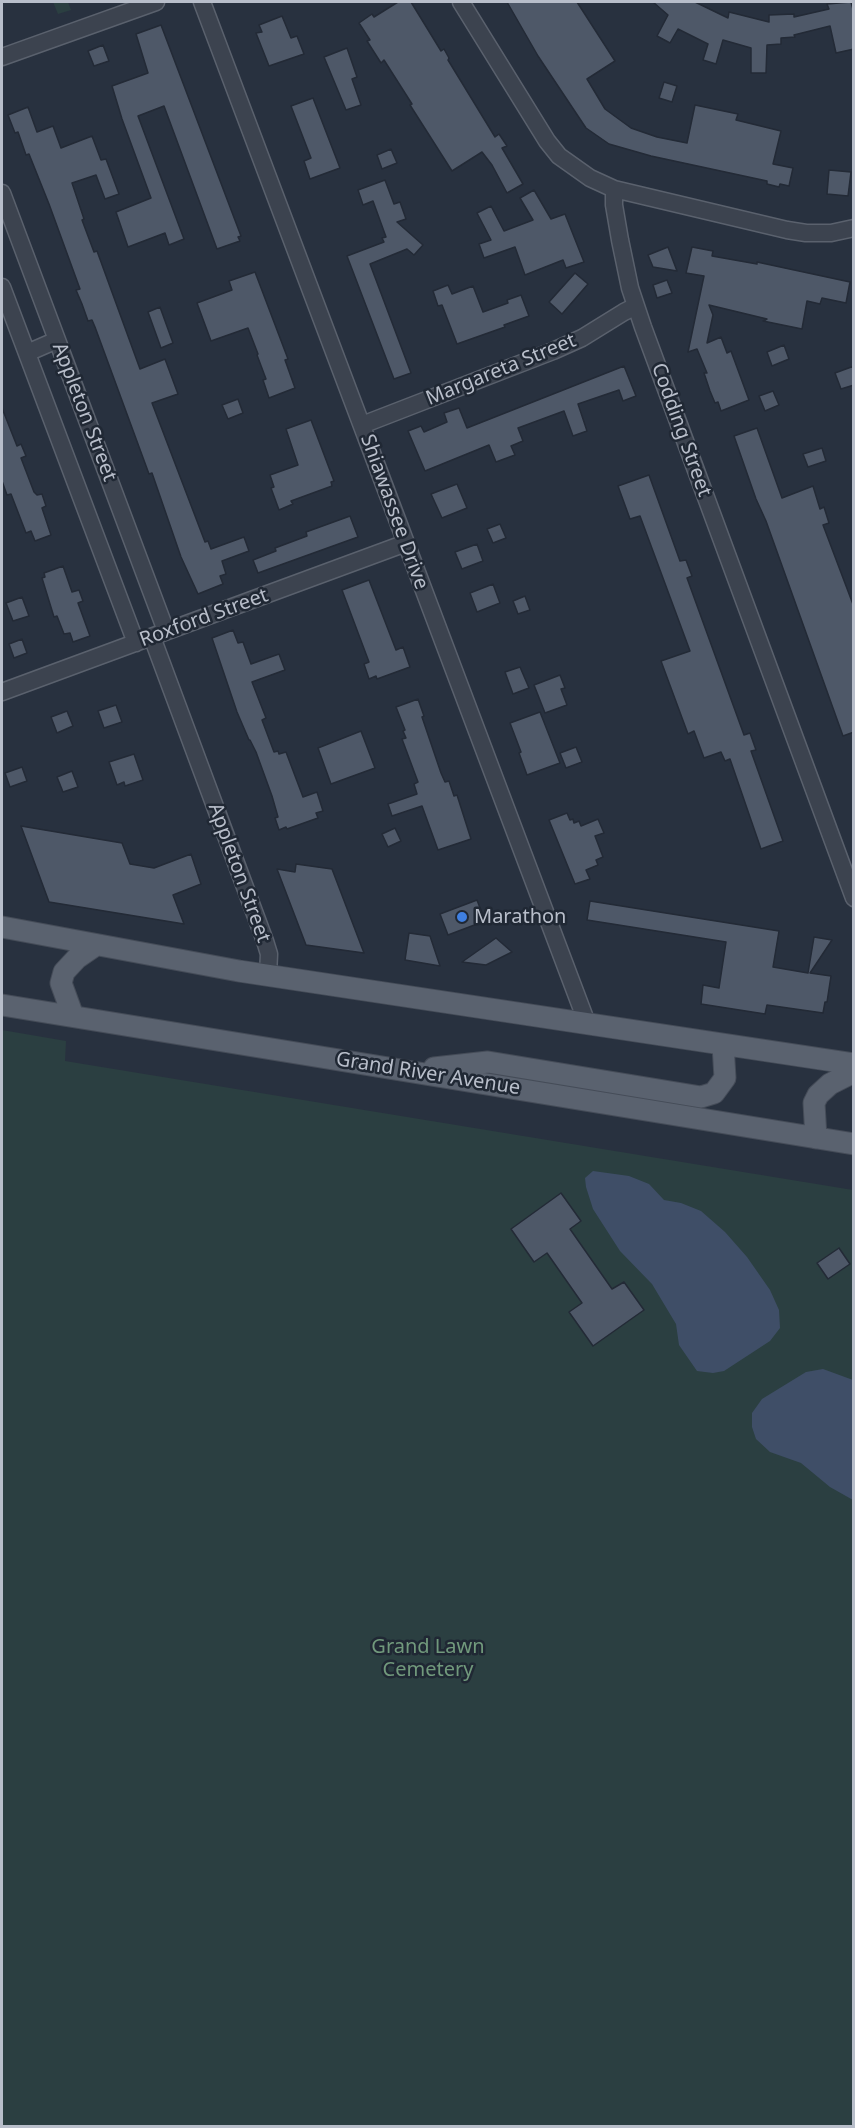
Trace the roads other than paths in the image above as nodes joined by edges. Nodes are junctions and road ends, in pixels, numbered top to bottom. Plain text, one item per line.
1 (156, 2) edge
2 (202, 2) edge
3 (461, 2) edge
4 (2, 57) edge
5 (614, 189) junction
6 (2, 193) edge
7 (854, 228) edge
8 (2, 287) edge
9 (636, 306) junction
10 (57, 340) junction
11 (27, 353) junction
12 (362, 425) junction
13 (406, 543) junction
14 (159, 634) junction
15 (136, 643) junction
16 (2, 692) edge
17 (854, 898) edge
18 (2, 927) edge
19 (96, 945) junction
20 (268, 975) junction
21 (2, 1005) edge
22 (74, 1016) junction
23 (587, 1023) junction
24 (723, 1045) junction
25 (854, 1064) edge
26 (403, 1070) junction
27 (854, 1072) edge
28 (816, 1138) junction
29 (854, 1144) edge

1 - 4 street
2 - 12 street, Shiawassee Drive
3 - 5 street
5 - 7 street
5 - 9 street, Codding Street
6 - 10 street, Appleton Street
8 - 11 street, Appleton Street
9 - 12 street, Margareta Street
9 - 17 street, Codding Street
10 - 11 street
10 - 14 street, Appleton Street
11 - 15 street, Appleton Street
12 - 13 street, Shiawassee Drive
13 - 14 street, Roxford Street
13 - 23 street, Shiawassee Drive
14 - 15 street, Roxford Street
14 - 20 street, Appleton Street
15 - 16 street, Roxford Street
18 - 19 main road
19 - 20 main road
19 - 22 main road
20 - 23 main road
21 - 22 main road, Grand River Avenue
22 - 26 main road, Grand River Avenue
23 - 24 main road
24 - 25 main road
24 - 26 main road
26 - 28 main road, Grand River Avenue
27 - 28 main road
28 - 29 main road, Grand River Avenue

